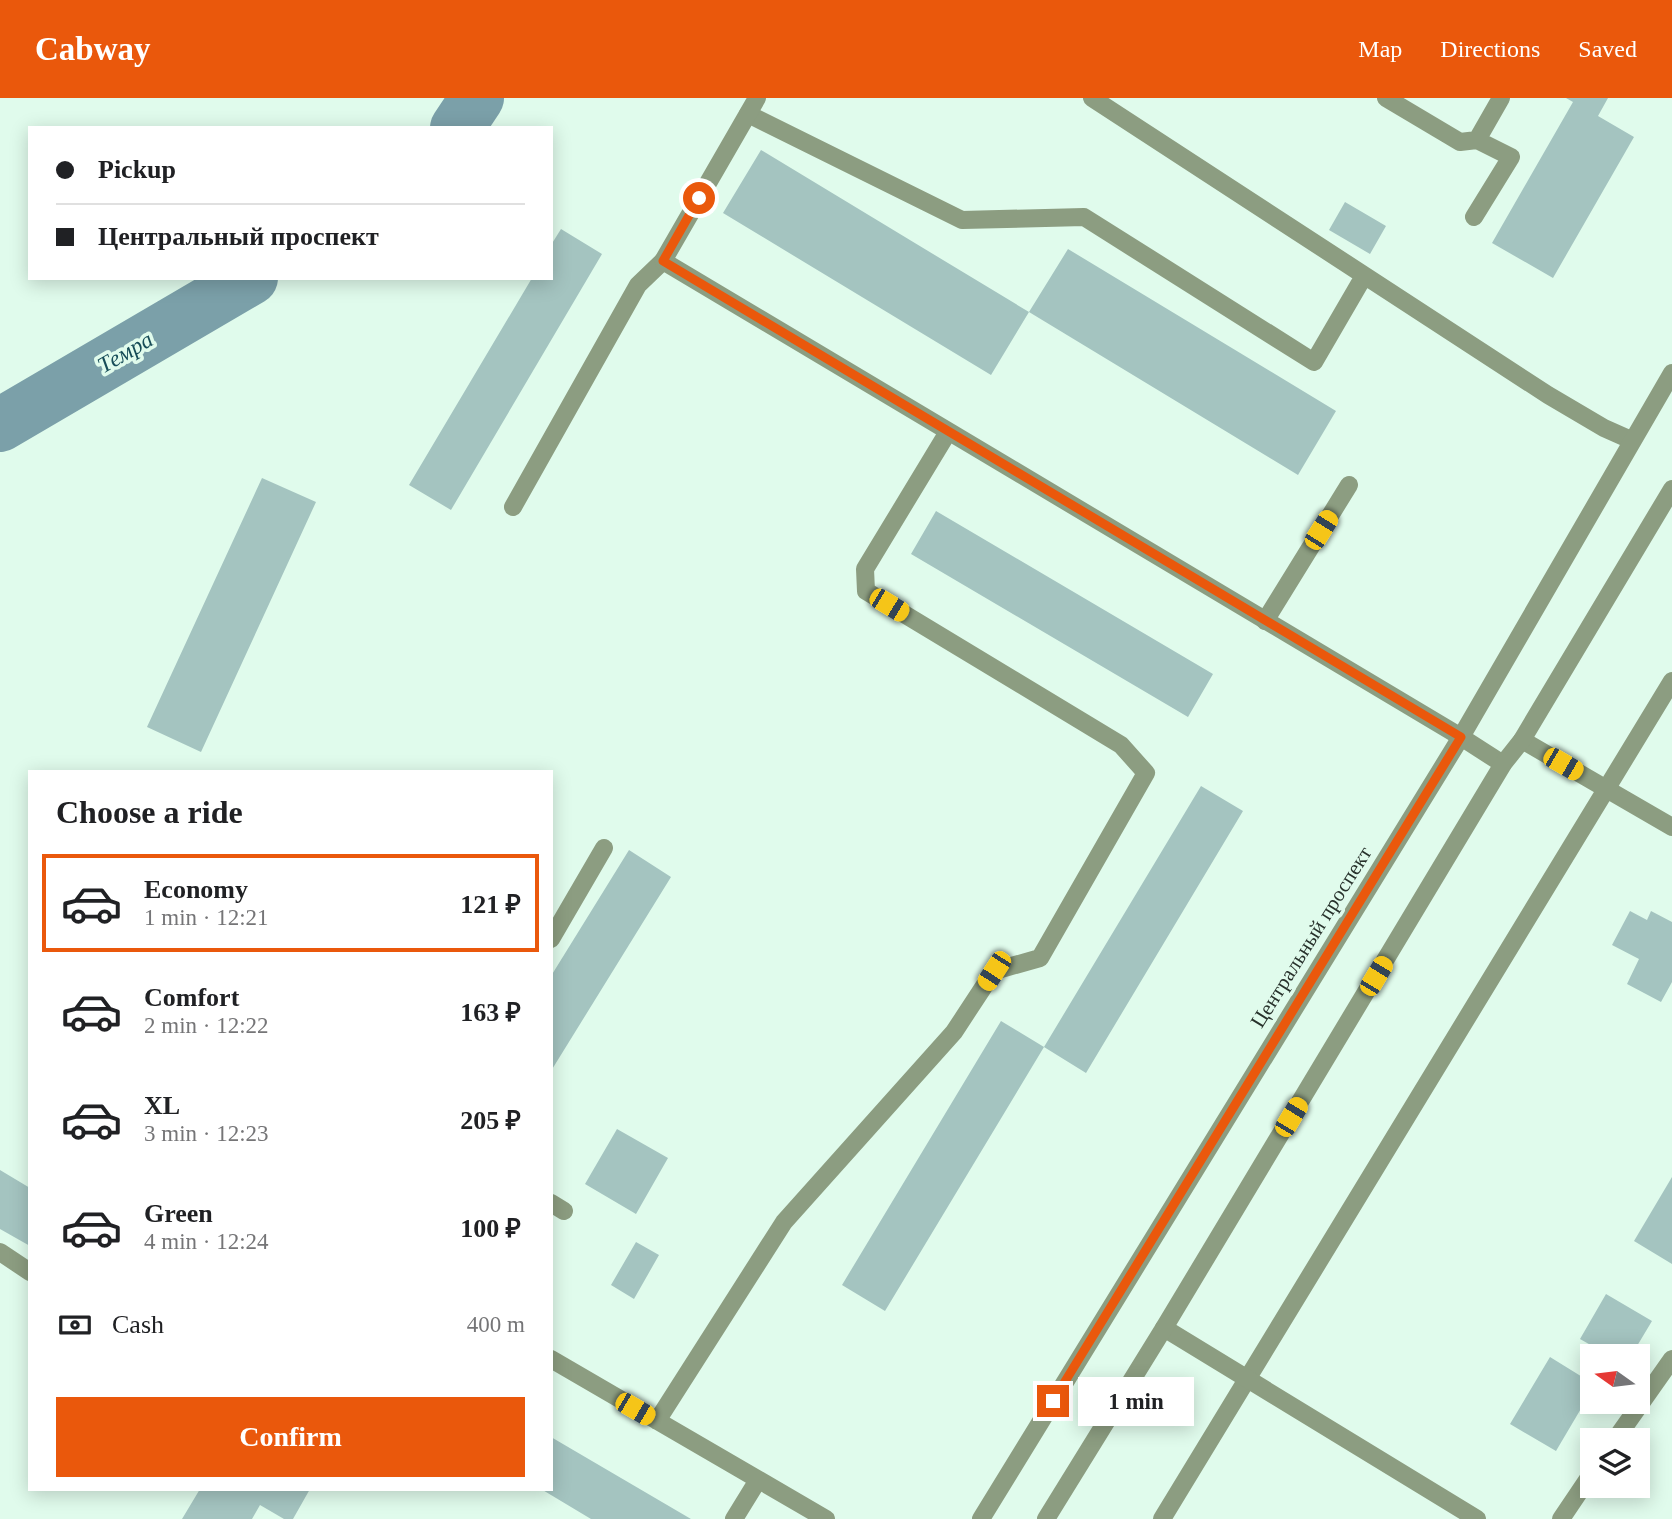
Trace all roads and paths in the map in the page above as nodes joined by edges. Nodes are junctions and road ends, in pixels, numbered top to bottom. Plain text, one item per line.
1 (1092, 98) edge
2 (1386, 98) edge
3 (1501, 98) edge
4 (752, 106) edge
5 (1478, 140) junction
6 (1474, 217) dead end
7 (663, 261) junction
8 (1364, 276) junction
9 (1672, 373) edge
10 (948, 432) junction
11 (1631, 440) junction
12 (1349, 485) dead end
13 (1672, 489) edge
14 (513, 506) dead end
15 (1265, 621) junction
16 (1672, 681) edge
17 (1461, 737) junction
18 (1522, 740) junction
19 (1503, 764) junction
20 (1605, 789) junction
21 (1672, 827) edge
22 (604, 848) dead end
23 (553, 936) edge
24 (0, 1252) edge
25 (28, 1271) edge
26 (1164, 1328) junction
27 (1672, 1359) edge
28 (553, 1360) edge
29 (1247, 1379) junction
30 (657, 1421) junction
31 (1623, 1428) edge
32 (758, 1480) junction
33 (1580, 1491) edge
34 (734, 1519) edge
35 (826, 1519) edge
36 (981, 1519) edge
37 (1045, 1519) edge
38 (1162, 1519) edge
39 (1477, 1519) edge
40 (1561, 1519) edge

1 - 8 street
2 - 5 street
3 - 5 street
4 - 7 street
4 - 8 street
5 - 6 street
7 - 10 street
7 - 14 street
8 - 11 street
9 - 11 street, Центральный проспект
10 - 15 street
10 - 30 street
11 - 17 street, Центральный проспект
12 - 15 street
13 - 18 street
15 - 17 street
16 - 20 street
17 - 19 street
17 - 36 street, Центральный проспект
18 - 19 street
18 - 20 street
19 - 26 street
20 - 21 street
20 - 29 street
22 - 23 street
24 - 25 street
26 - 29 street
26 - 37 street
27 - 31 street
28 - 30 street
29 - 38 street
29 - 39 street
30 - 32 street
32 - 34 street
32 - 35 street
33 - 40 street

